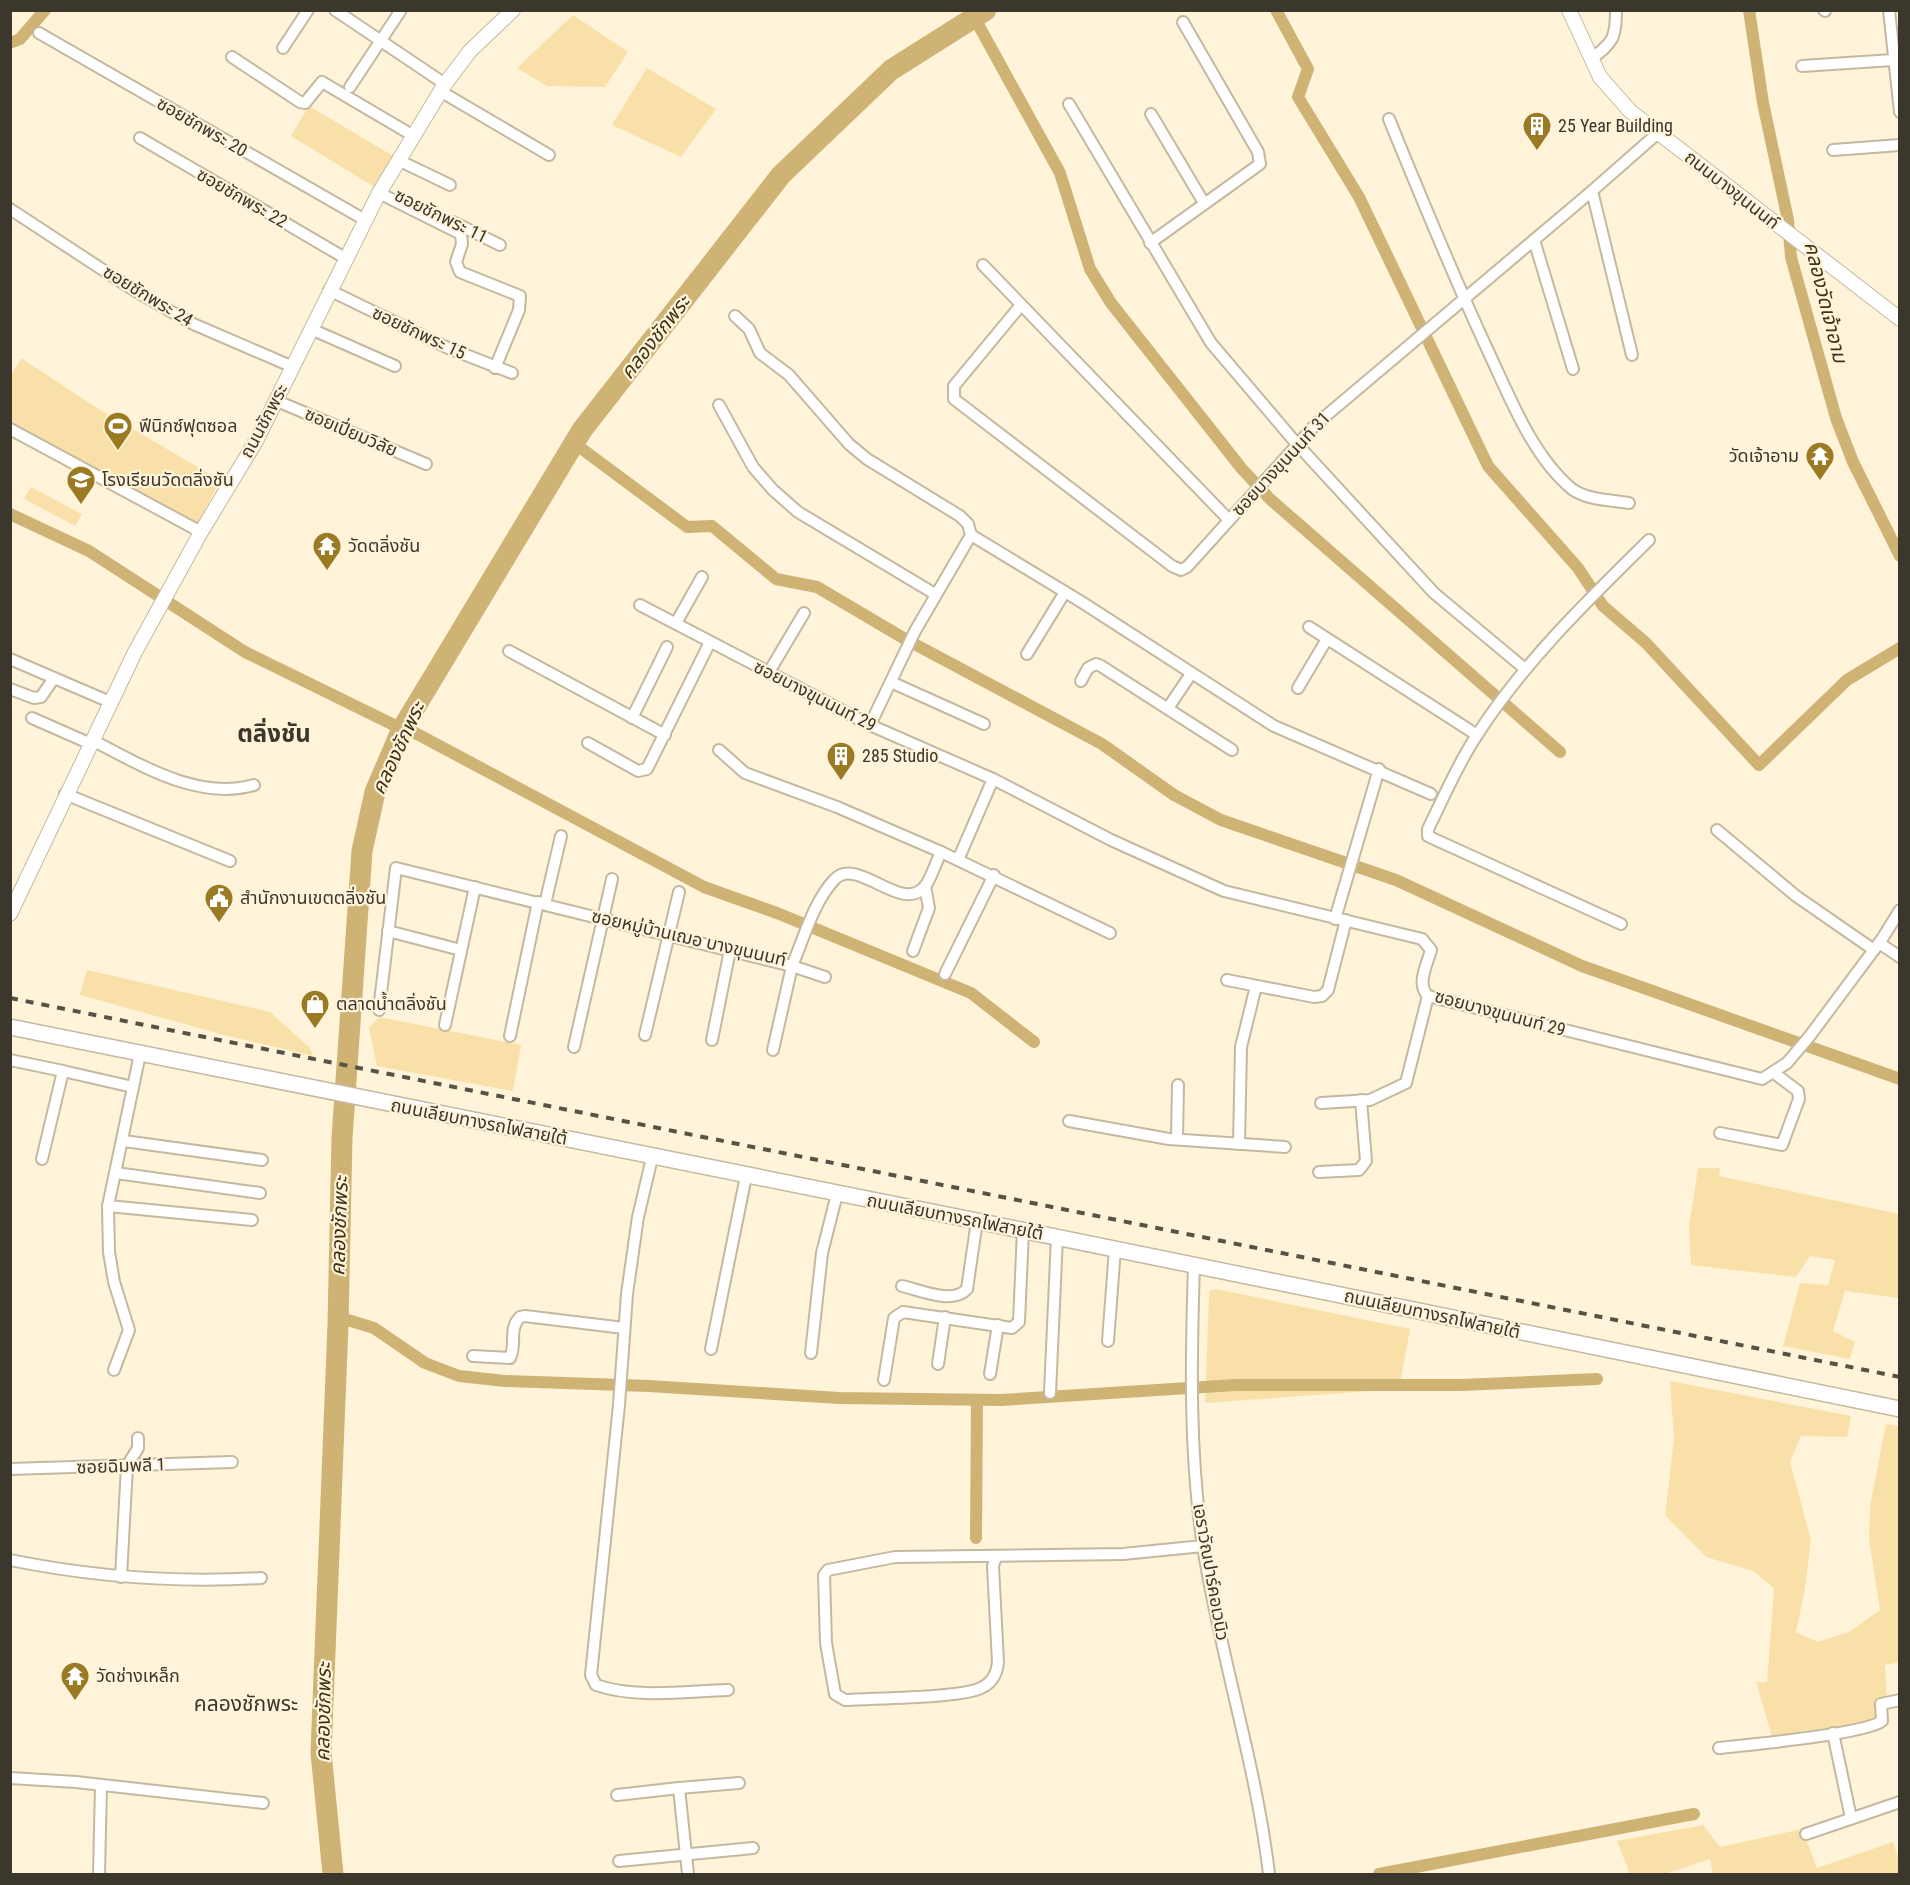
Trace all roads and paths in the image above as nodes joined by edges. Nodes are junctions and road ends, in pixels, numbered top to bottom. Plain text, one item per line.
1 (308, 10) edge
2 (335, 10) edge
3 (401, 10) edge
4 (1569, 10) edge
5 (1616, 10) edge
6 (1889, 10) edge
7 (508, 12) edge
8 (1183, 22) dead end
9 (39, 33) dead end
10 (379, 41) junction
11 (283, 48) dead end
12 (1895, 54) edge
13 (232, 57) dead end
14 (1591, 59) junction
15 (1802, 66) dead end
16 (350, 87) dead end
17 (443, 88) junction
18 (1069, 104) dead end
19 (1899, 112) edge
20 (1151, 114) dead end
21 (1389, 118) dead end
22 (1658, 133) junction
23 (412, 135) junction
24 (140, 138) dead end
25 (1899, 144) edge
26 (1833, 150) dead end
27 (549, 155) dead end
28 (398, 160) junction
29 (450, 185) dead end
30 (381, 190) junction
31 (1593, 191) junction
32 (1204, 203) junction
33 (10, 209) edge
34 (365, 220) junction
35 (1534, 240) junction
36 (1150, 243) junction
37 (500, 245) dead end
38 (345, 258) junction
39 (983, 265) dead end
40 (329, 290) junction
41 (1464, 299) junction
42 (1021, 305) junction
43 (735, 316) dead end
44 (1899, 319) edge
45 (311, 329) junction
46 (1632, 355) dead end
47 (395, 366) dead end
48 (293, 367) junction
49 (495, 368) junction
50 (1573, 369) dead end
51 (512, 373) dead end
52 (276, 401) junction
53 (719, 405) dead end
54 (10, 429) edge
55 (1296, 443) junction
56 (426, 464) dead end
57 (1629, 503) dead end
58 (1229, 520) junction
59 (201, 532) junction
60 (971, 535) junction
61 (1649, 540) dead end
62 (702, 577) dead end
63 (1065, 592) junction
64 (935, 594) junction
65 (640, 605) dead end
66 (804, 613) dead end
67 (676, 623) junction
68 (1309, 627) dead end
69 (1327, 639) junction
70 (710, 642) junction
71 (667, 647) dead end
72 (509, 651) dead end
73 (1027, 654) dead end
74 (10, 659) edge
75 (1526, 669) junction
76 (769, 672) junction
77 (1191, 674) junction
78 (54, 678) junction
79 (1081, 681) dead end
80 (891, 682) junction
81 (1298, 688) dead end
82 (10, 689) edge
83 (110, 702) junction
84 (1168, 708) junction
85 (32, 717) dead end
86 (632, 718) junction
87 (984, 724) dead end
88 (870, 725) junction
89 (665, 735) junction
90 (1477, 735) junction
91 (92, 742) junction
92 (588, 743) dead end
93 (718, 750) dead end
94 (1232, 750) dead end
95 (1379, 769) junction
96 (993, 779) junction
97 (254, 785) dead end
98 (65, 794) junction
99 (1431, 794) dead end
100 (1717, 830) dead end
101 (561, 836) dead end
102 (941, 852) junction
103 (958, 860) junction
104 (230, 861) dead end
105 (994, 875) junction
106 (612, 879) dead end
107 (925, 886) junction
108 (475, 887) junction
109 (678, 892) dead end
110 (541, 903) junction
111 (1899, 910) edge
112 (10, 915) edge
113 (602, 917) junction
114 (1341, 920) junction
115 (1621, 924) dead end
116 (388, 931) junction
117 (1110, 933) dead end
118 (669, 934) junction
119 (1876, 946) junction
120 (461, 950) junction
121 (730, 950) junction
122 (913, 951) dead end
123 (1899, 957) edge
124 (792, 966) junction
125 (945, 974) dead end
126 (825, 977) dead end
127 (1227, 980) dead end
128 (1256, 986) junction
129 (1428, 996) junction
130 (379, 1010) dead end
131 (445, 1025) dead end
132 (10, 1027) edge
133 (645, 1035) dead end
134 (510, 1036) dead end
135 (712, 1040) dead end
136 (574, 1047) dead end
137 (773, 1050) dead end
138 (142, 1055) junction
139 (10, 1060) edge
140 (63, 1071) junction
141 (1774, 1073) junction
142 (1178, 1085) dead end
143 (133, 1087) junction
144 (1362, 1100) junction
145 (1321, 1103) dead end
146 (1069, 1121) dead end
147 (1720, 1133) dead end
148 (1178, 1140) junction
149 (124, 1141) junction
150 (1239, 1144) junction
151 (1285, 1147) dead end
152 (652, 1158) junction
153 (42, 1159) dead end
154 (262, 1160) dead end
155 (1319, 1172) dead end
156 (116, 1173) junction
157 (746, 1176) junction
158 (260, 1193) dead end
159 (837, 1194) junction
160 (108, 1206) junction
161 (252, 1220) dead end
162 (977, 1221) junction
163 (1023, 1230) junction
164 (1057, 1237) junction
165 (1115, 1249) junction
166 (1194, 1265) junction
167 (902, 1286) dead end
168 (945, 1317) junction
169 (998, 1325) junction
170 (624, 1328) junction
171 (1108, 1341) dead end
172 (711, 1349) dead end
173 (811, 1353) dead end
174 (473, 1356) dead end
175 (938, 1364) dead end
176 (114, 1370) dead end
177 (990, 1374) dead end
178 (884, 1380) dead end
179 (1050, 1393) dead end
180 (1899, 1409) edge
181 (138, 1438) dead end
182 (232, 1462) dead end
183 (127, 1466) junction
184 (10, 1469) edge
185 (1203, 1546) junction
186 (996, 1557) junction
187 (10, 1560) edge
188 (120, 1577) junction
189 (261, 1578) dead end
190 (728, 1690) dead end
191 (1899, 1700) edge
192 (1833, 1733) junction
193 (1719, 1748) dead end
194 (10, 1778) edge
195 (740, 1783) dead end
196 (101, 1785) junction
197 (679, 1788) junction
198 (617, 1795) dead end
199 (1899, 1802) edge
200 (263, 1803) dead end
201 (1851, 1818) junction
202 (1806, 1834) dead end
203 (753, 1848) dead end
204 (687, 1855) junction
205 (619, 1861) dead end
206 (99, 1875) edge
207 (688, 1875) edge
208 (1269, 1875) edge

1 - 11 street
2 - 10 street
3 - 10 street
4 - 14 street, ถนนบางขุนนนท์
5 - 14 street
6 - 12 street
7 - 17 street, ถนนชักพระ
8 - 32 street
9 - 34 street, ซอยชักพระ 20
10 - 16 street
10 - 17 street
12 - 15 street
12 - 19 street
13 - 23 street
14 - 22 street, ถนนบางขุนนนท์
17 - 23 street, ถนนชักพระ
17 - 27 street
18 - 36 street
20 - 32 street
21 - 41 street
22 - 31 street, ซอยบางขุนนนท์ 31
22 - 44 street, ถนนบางขุนนนท์
23 - 28 street, ถนนชักพระ
24 - 38 street, ซอยชักพระ 22
25 - 26 street
28 - 29 street
28 - 30 street, ถนนชักพระ
30 - 34 street, ถนนชักพระ
30 - 37 street, ซอยชักพระ 11
30 - 49 street
31 - 35 street, ซอยบางขุนนนท์ 31
31 - 46 street
32 - 36 street
33 - 48 street, ซอยชักพระ 24
34 - 38 street, ถนนชักพระ
35 - 41 street, ซอยบางขุนนนท์ 31
35 - 50 street
36 - 55 street
38 - 40 street, ถนนชักพระ
39 - 42 street
40 - 45 street, ถนนชักพระ
40 - 49 street, ซอยชักพระ 15
41 - 55 street, ซอยบางขุนนนท์ 31
41 - 57 street
42 - 58 street
42 - 58 street, ซอยบางขุนนนท์ 31
43 - 60 street
45 - 47 street
45 - 48 street, ถนนชักพระ
48 - 52 street, ถนนชักพระ
49 - 51 street, ซอยชักพระ 15
52 - 56 street, ซอยเปี่ยมวิลัย
52 - 59 street, ถนนชักพระ
53 - 64 street
54 - 59 street
55 - 58 street, ซอยบางขุนนนท์ 31
55 - 75 street
59 - 83 street, ถนนชักพระ
60 - 63 street
60 - 64 street
61 - 75 street
62 - 67 street
63 - 73 street
63 - 77 street
64 - 80 street
65 - 67 street, ซอยบางขุนนนท์ 29
66 - 76 street
67 - 70 street, ซอยบางขุนนนท์ 29
68 - 69 street
69 - 81 street
69 - 90 street
70 - 76 street, ซอยบางขุนนนท์ 29
70 - 89 street
71 - 86 street
72 - 86 street
74 - 78 street
75 - 90 street
76 - 88 street, ซอยบางขุนนนท์ 29
77 - 84 street
77 - 95 street
78 - 82 street
78 - 83 street
79 - 84 street
80 - 87 street
80 - 88 street
83 - 91 street, ถนนชักพระ
84 - 94 street
85 - 91 street
86 - 89 street
88 - 96 street, ซอยบางขุนนนท์ 29
89 - 92 street
90 - 115 street
91 - 97 street
91 - 98 street, ถนนชักพระ
93 - 102 street
95 - 99 street
95 - 114 street
96 - 103 street
96 - 114 street, ซอยบางขุนนนท์ 29
98 - 104 street
98 - 112 street, ถนนชักพระ
100 - 119 street
101 - 110 street
102 - 103 street
102 - 107 street
103 - 105 street
105 - 117 street
105 - 125 street
106 - 113 street
107 - 122 street
107 - 124 street, ซอยหมู่บ้านเฌอ บางขุนนนท์
108 - 110 street, ซอยหมู่บ้านเฌอ บางขุนนนท์
108 - 116 street, ซอยหมู่บ้านเฌอ บางขุนนนท์
108 - 120 street
109 - 118 street
110 - 113 street, ซอยหมู่บ้านเฌอ บางขุนนนท์
110 - 134 street
111 - 119 street
113 - 118 street, ซอยหมู่บ้านเฌอ บางขุนนนท์
113 - 136 street
114 - 128 street
114 - 129 street, ซอยบางขุนนนท์ 29
116 - 120 street
116 - 130 street
118 - 121 street, ซอยหมู่บ้านเฌอ บางขุนนนท์
118 - 133 street
119 - 123 street
119 - 141 street
120 - 131 street
121 - 124 street, ซอยหมู่บ้านเฌอ บางขุนนนท์
121 - 135 street
124 - 126 street
124 - 137 street
127 - 128 street
128 - 150 street
129 - 141 street, ซอยบางขุนนนท์ 29
129 - 144 street
132 - 138 main road, ถนนเลียบทางรถไฟสายใต้
138 - 143 street
138 - 152 main road, ถนนเลียบทางรถไฟสายใต้
139 - 140 street
140 - 143 street
140 - 153 street
141 - 147 street
142 - 148 street
143 - 149 street
144 - 145 street
144 - 155 street
146 - 148 street
148 - 150 street
149 - 154 street
149 - 156 street
150 - 151 street
152 - 157 main road, ถนนเลียบทางรถไฟสายใต้
152 - 170 street
156 - 158 street
156 - 160 street
157 - 159 main road, ถนนเลียบทางรถไฟสายใต้
157 - 172 street
159 - 162 main road, ถนนเลียบทางรถไฟสายใต้
159 - 173 street
160 - 161 street
160 - 176 street
162 - 163 main road, ถนนเลียบทางรถไฟสายใต้
162 - 167 street
163 - 164 main road, ถนนเลียบทางรถไฟสายใต้
163 - 169 street
164 - 165 main road, ถนนเลียบทางรถไฟสายใต้
164 - 179 street
165 - 166 main road, ถนนเลียบทางรถไฟสายใต้
165 - 171 street
166 - 180 main road, ถนนเลียบทางรถไฟสายใต้
166 - 185 street, เอราวัณปาร์คอเวนิว
168 - 169 street
168 - 175 street
168 - 178 street
169 - 177 street
170 - 174 street
170 - 190 street
181 - 183 street
182 - 183 street, ซอยฉิมพลี 1
183 - 184 street, ซอยฉิมพลี 1
183 - 188 street
185 - 186 street
185 - 208 street, เอราวัณปาร์คอเวนิว
186 - 186 street
187 - 188 street
188 - 189 street
191 - 192 street
192 - 193 street
192 - 201 street
194 - 196 street
195 - 197 street
196 - 200 street
196 - 206 street
197 - 198 street
197 - 204 street
199 - 201 street
201 - 202 street
203 - 204 street
204 - 205 street
204 - 207 street

